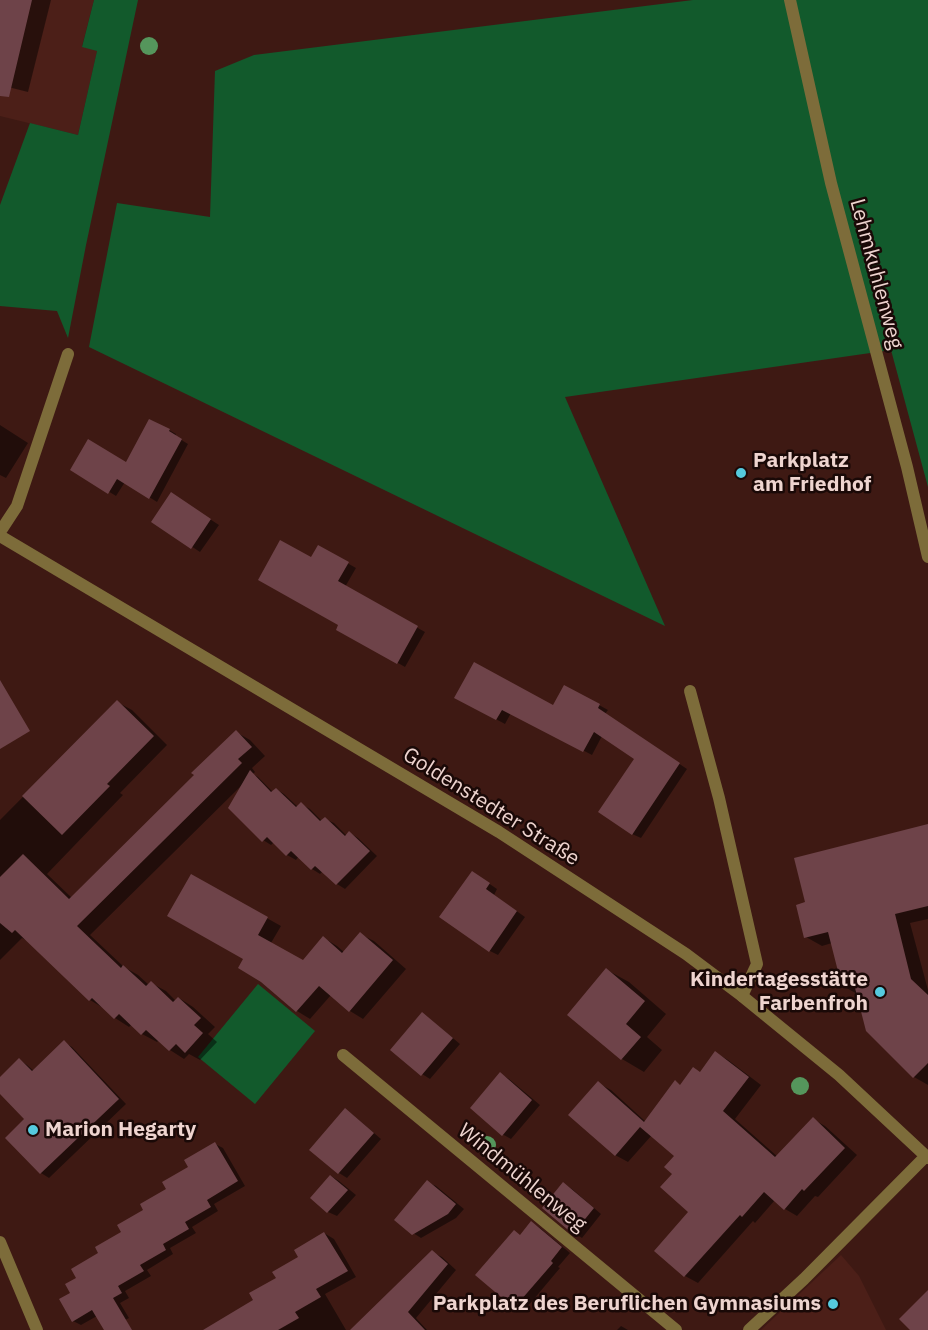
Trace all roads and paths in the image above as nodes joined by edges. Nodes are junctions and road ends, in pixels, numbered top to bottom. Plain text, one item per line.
1 (790, 0) edge
2 (68, 354) dead end
3 (0, 534) edge
4 (928, 557) edge
5 (690, 691) dead end
6 (742, 996) junction
7 (342, 1055) dead end
8 (927, 1157) edge
9 (0, 1242) edge
10 (37, 1330) edge
11 (676, 1330) edge
12 (749, 1330) edge

1 - 4 street, Lehmkuhlenweg
2 - 3 street
3 - 6 street, Goldenstedter Straße
5 - 6 street
6 - 8 street, Goldenstedter Straße
7 - 11 street, Windmühlenweg
8 - 12 street
9 - 10 street

